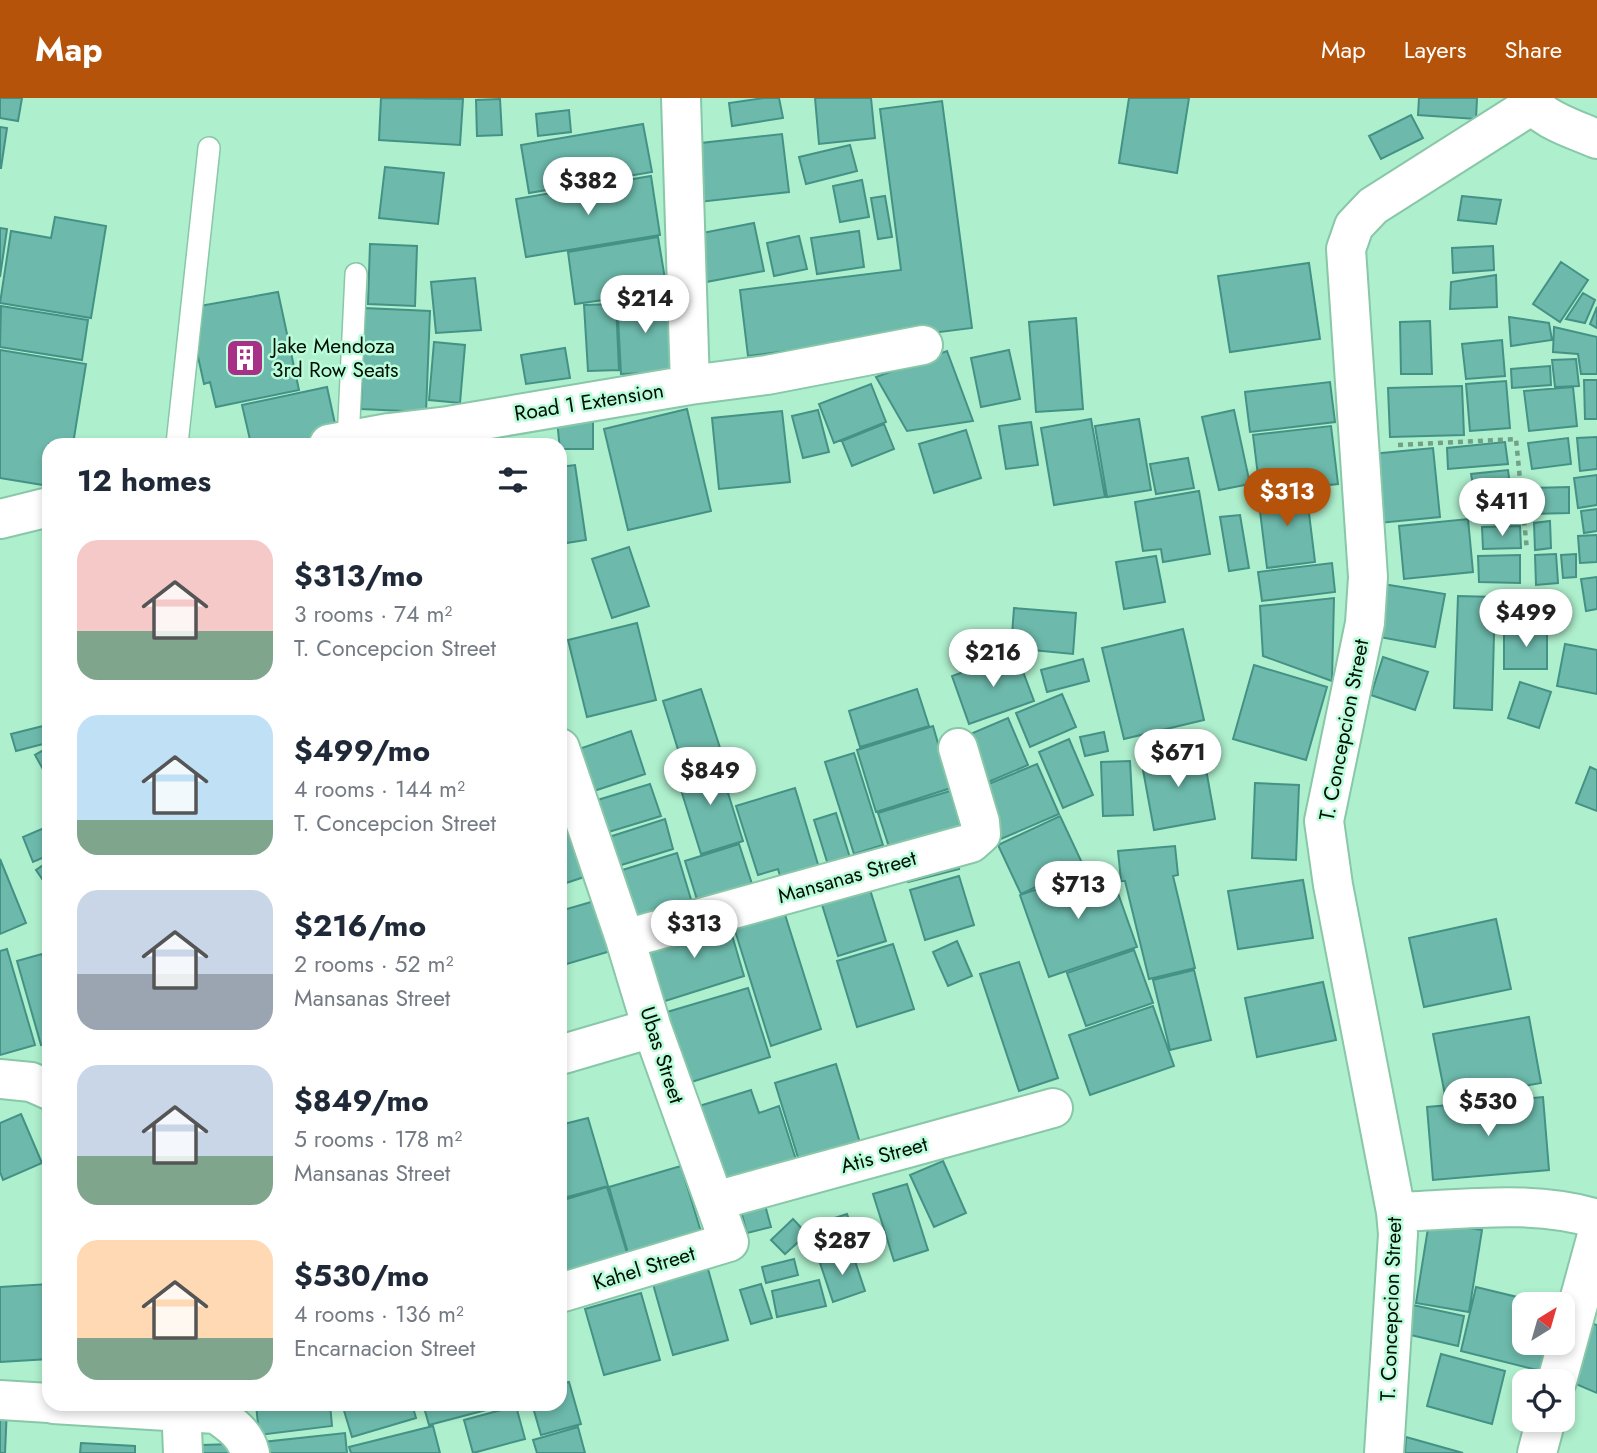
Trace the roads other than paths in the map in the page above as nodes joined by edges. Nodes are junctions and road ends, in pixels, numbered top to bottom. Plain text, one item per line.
1 (681, 98) edge
2 (1530, 101) edge
3 (1597, 139) edge
4 (209, 148) dead end
5 (356, 274) dead end
6 (923, 345) dead end
7 (690, 385) junction
8 (451, 435) edge
9 (178, 438) edge
10 (340, 438) edge
11 (364, 438) edge
12 (42, 509) edge
13 (0, 519) edge
14 (958, 748) dead end
15 (567, 768) edge
16 (625, 939) junction
17 (652, 1028) junction
18 (567, 1053) edge
19 (0, 1079) edge
20 (42, 1087) edge
21 (1053, 1108) dead end
22 (715, 1201) junction
23 (1396, 1212) junction
24 (1597, 1219) edge
25 (1597, 1235) edge
26 (729, 1242) joint
27 (567, 1291) edge
28 (1560, 1369) edge
29 (0, 1400) edge
30 (42, 1402) edge
31 (182, 1411) edge
32 (199, 1411) edge
33 (1543, 1432) edge
34 (183, 1453) edge
35 (250, 1453) edge
36 (1384, 1453) edge
37 (1537, 1453) edge

1 - 7 street, Road 1 Extension
2 - 3 street
2 - 23 street, T. Concepcion Street
4 - 9 lane
5 - 10 lane
6 - 7 street
7 - 8 street, Road 1 Extension
8 - 11 street, Road 1 Extension
12 - 13 street
14 - 16 street, Mansanas Street
15 - 16 street, Ubas Street
16 - 17 street, Ubas Street
17 - 18 street
17 - 22 street, Ubas Street
19 - 20 street
21 - 22 street, Atis Street
22 - 26 street, Ubas Street
23 - 24 street
23 - 36 street, T. Concepcion Street
25 - 28 street
26 - 27 street, Kahel Street
29 - 30 street
31 - 34 street
32 - 35 street
33 - 37 street

